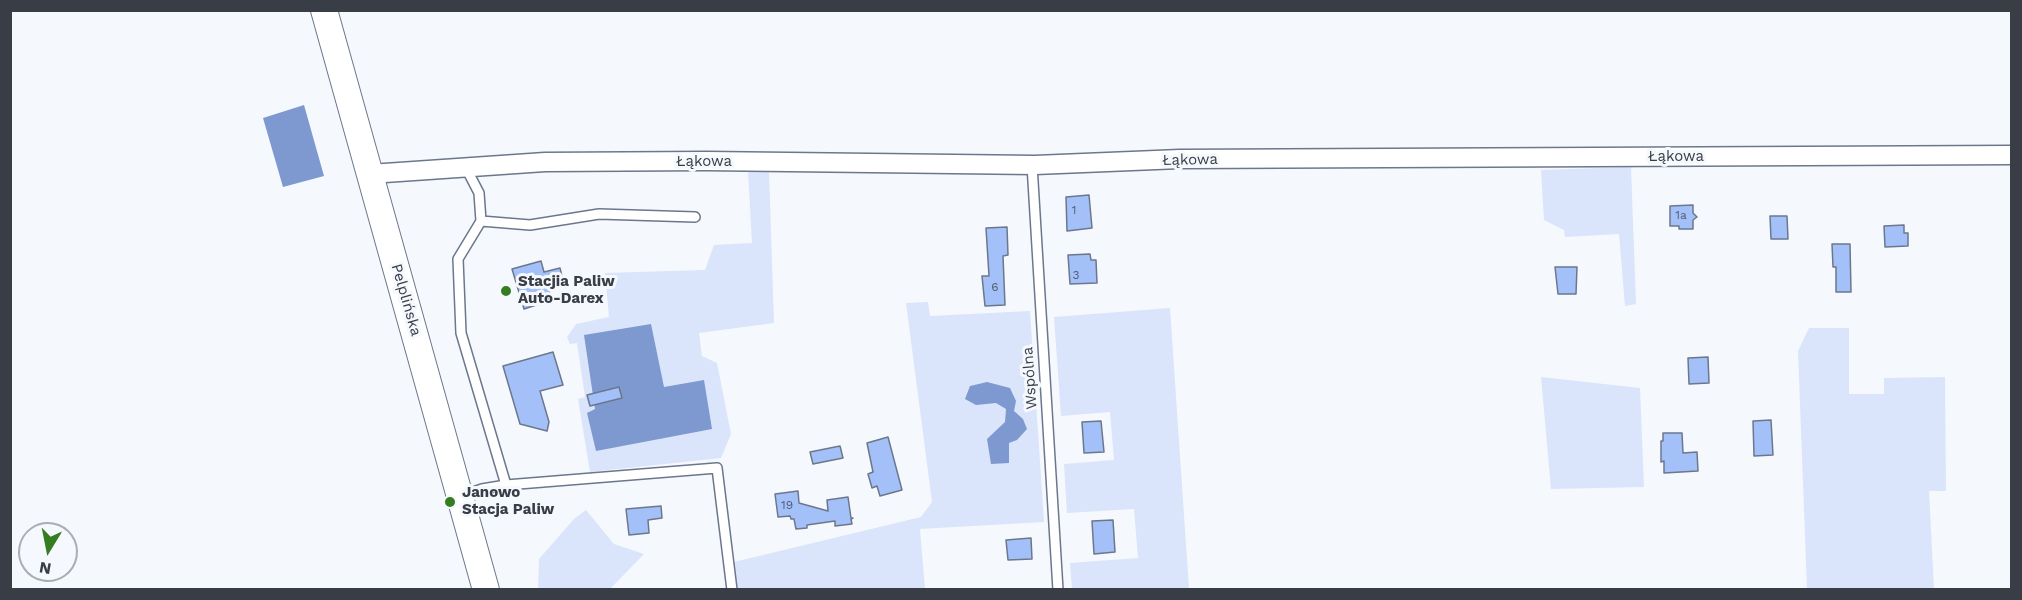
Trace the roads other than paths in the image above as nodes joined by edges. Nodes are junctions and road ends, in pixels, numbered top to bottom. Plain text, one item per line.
1 (324, 10) edge
2 (2012, 155) edge
3 (1032, 165) junction
4 (466, 168) junction
5 (370, 174) junction
6 (695, 217) dead end
7 (481, 221) junction
8 (506, 485) junction
9 (461, 496) junction
10 (486, 590) edge
11 (732, 590) edge
12 (1058, 590) edge

1 - 5 main road, Pelplińska
2 - 3 street, Łąkowa
3 - 4 street, Łąkowa
3 - 12 lane, Wspólna
4 - 5 street, Łąkowa
4 - 7 lane
5 - 9 main road, Pelplińska
6 - 7 lane
7 - 8 lane
8 - 9 lane
8 - 11 lane
9 - 10 main road, Pelplińska

